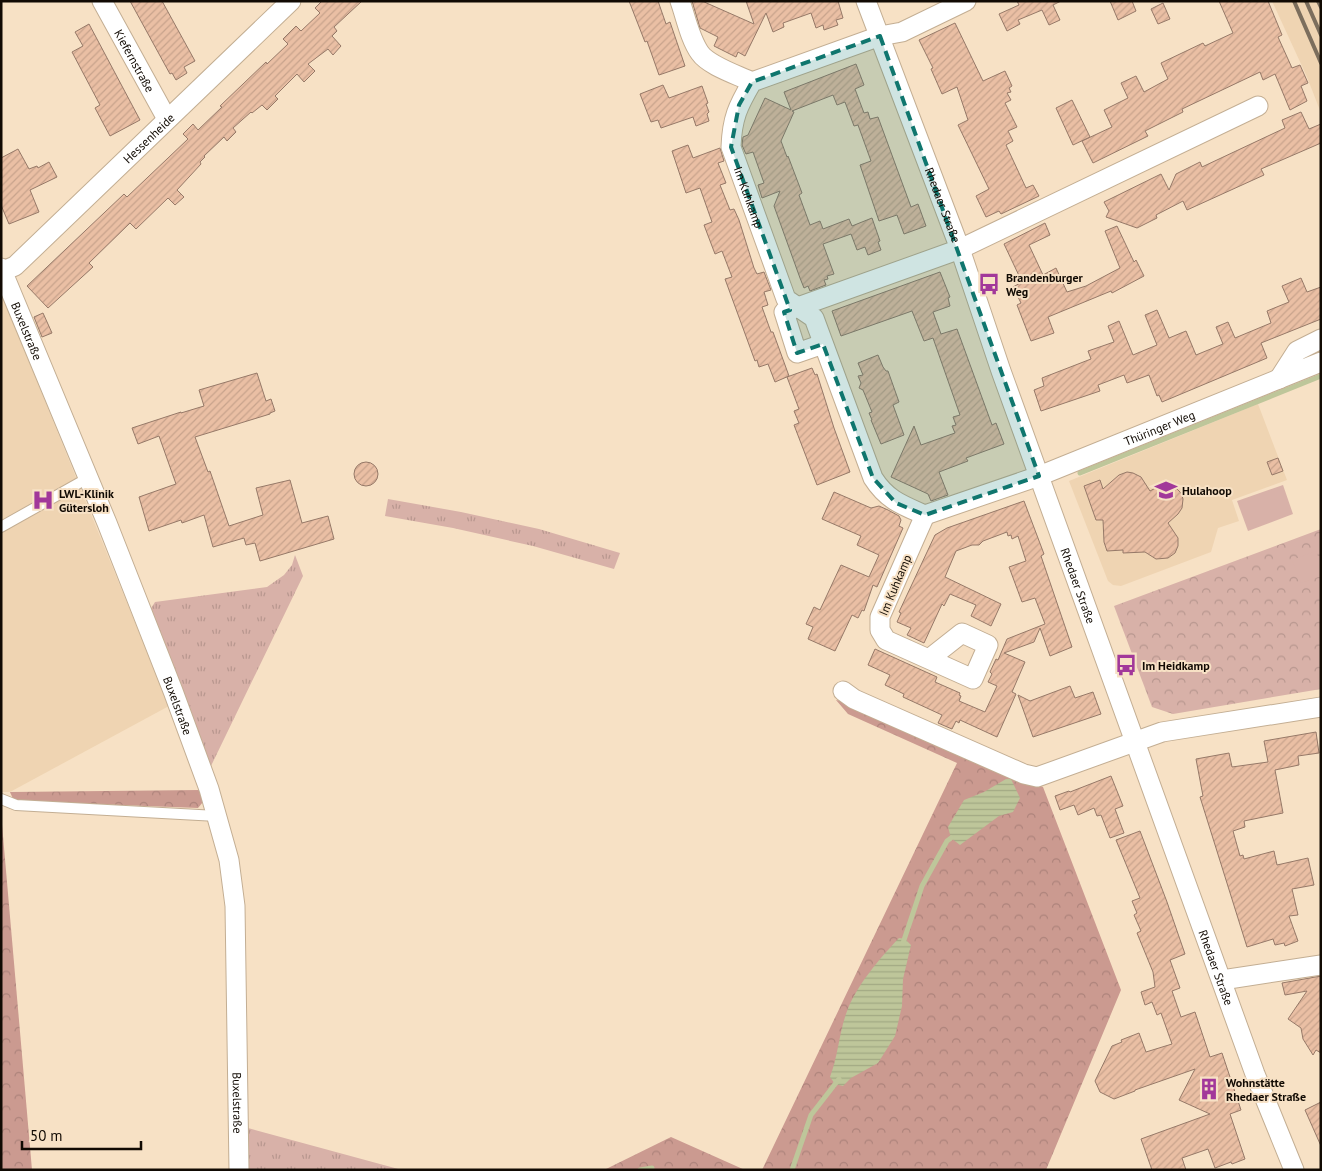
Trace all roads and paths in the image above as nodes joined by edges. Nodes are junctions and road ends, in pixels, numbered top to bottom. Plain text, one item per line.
1 (102, 1) edge
2 (290, 1) edge
3 (680, 1) edge
4 (866, 1) edge
5 (966, 1) edge
6 (880, 36) junction
7 (752, 82) junction
8 (1258, 106) dead end
9 (167, 119) junction
10 (960, 249) junction
11 (2, 270) edge
12 (799, 308) junction
13 (1321, 339) edge
14 (823, 344) junction
15 (1321, 362) edge
16 (1279, 379) junction
17 (1039, 476) junction
18 (88, 478) junction
19 (925, 515) junction
20 (1, 527) edge
21 (929, 659) dead end
22 (843, 692) dead end
23 (1321, 707) edge
24 (1135, 741) junction
25 (1, 799) edge
26 (217, 816) junction
27 (1321, 964) edge
28 (1222, 980) junction
29 (239, 1170) edge
30 (1294, 1170) edge

1 - 9 street, Kiefernstraße
2 - 9 street, Hessenheide
3 - 7 street
4 - 6 street, Rhedaer Straße
5 - 6 street
6 - 7 street
6 - 10 street, Rhedaer Straße
7 - 12 street, Im Kuhkamp
8 - 10 street
9 - 11 street, Hessenheide
10 - 12 street
10 - 17 street, Rhedaer Straße
11 - 18 street, Buxelstraße
12 - 14 street, Im Kuhkamp
12 - 14 street
13 - 16 street
14 - 19 street, Im Kuhkamp
15 - 16 street, Thüringer Weg
16 - 17 street, Thüringer Weg
17 - 19 street
17 - 24 street, Rhedaer Straße
18 - 20 lane
18 - 26 street, Buxelstraße
19 - 21 street, Im Kuhkamp
22 - 24 street
23 - 24 street
24 - 28 street, Rhedaer Straße
25 - 26 lane
26 - 29 street, Buxelstraße
27 - 28 street
28 - 30 street, Rhedaer Straße

